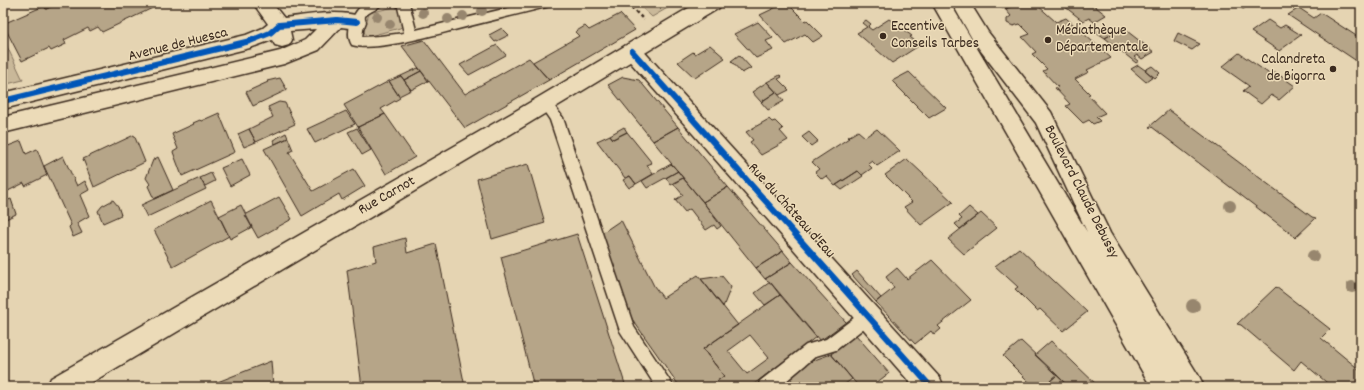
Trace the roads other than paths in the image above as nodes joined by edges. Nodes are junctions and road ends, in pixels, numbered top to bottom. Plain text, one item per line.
1 (262, 3) edge
2 (376, 3) edge
3 (403, 3) edge
4 (546, 3) edge
5 (712, 3) edge
6 (941, 3) edge
7 (961, 3) edge
8 (500, 8) edge
9 (336, 11) edge
10 (357, 22) junction
11 (279, 25) junction
12 (411, 36) junction
13 (632, 51) junction
14 (284, 57) junction
15 (3, 101) edge
16 (545, 104) junction
17 (3, 125) edge
18 (868, 316) junction
19 (60, 387) edge
20 (666, 387) edge
21 (766, 387) edge
22 (931, 387) edge
23 (1165, 387) edge
24 (1191, 387) edge

1 - 11 main road
2 - 10 lane
3 - 12 lane
4 - 8 lane
5 - 13 main road, Rue Carnot
6 - 23 main road, Boulevard Claude Debussy
7 - 24 main road, Boulevard Claude Debussy
8 - 12 lane
9 - 10 main road, Avenue de Huesca
9 - 11 main road, Avenue de Huesca
9 - 14 main road
10 - 12 lane
11 - 14 main road
11 - 15 main road, Avenue de Huesca
13 - 16 main road, Rue Carnot
13 - 18 main road, Rue du Château d'Eau
14 - 17 main road
16 - 19 main road, Rue Carnot
16 - 20 lane
18 - 21 lane
18 - 22 main road, Rue du Château d'Eau

